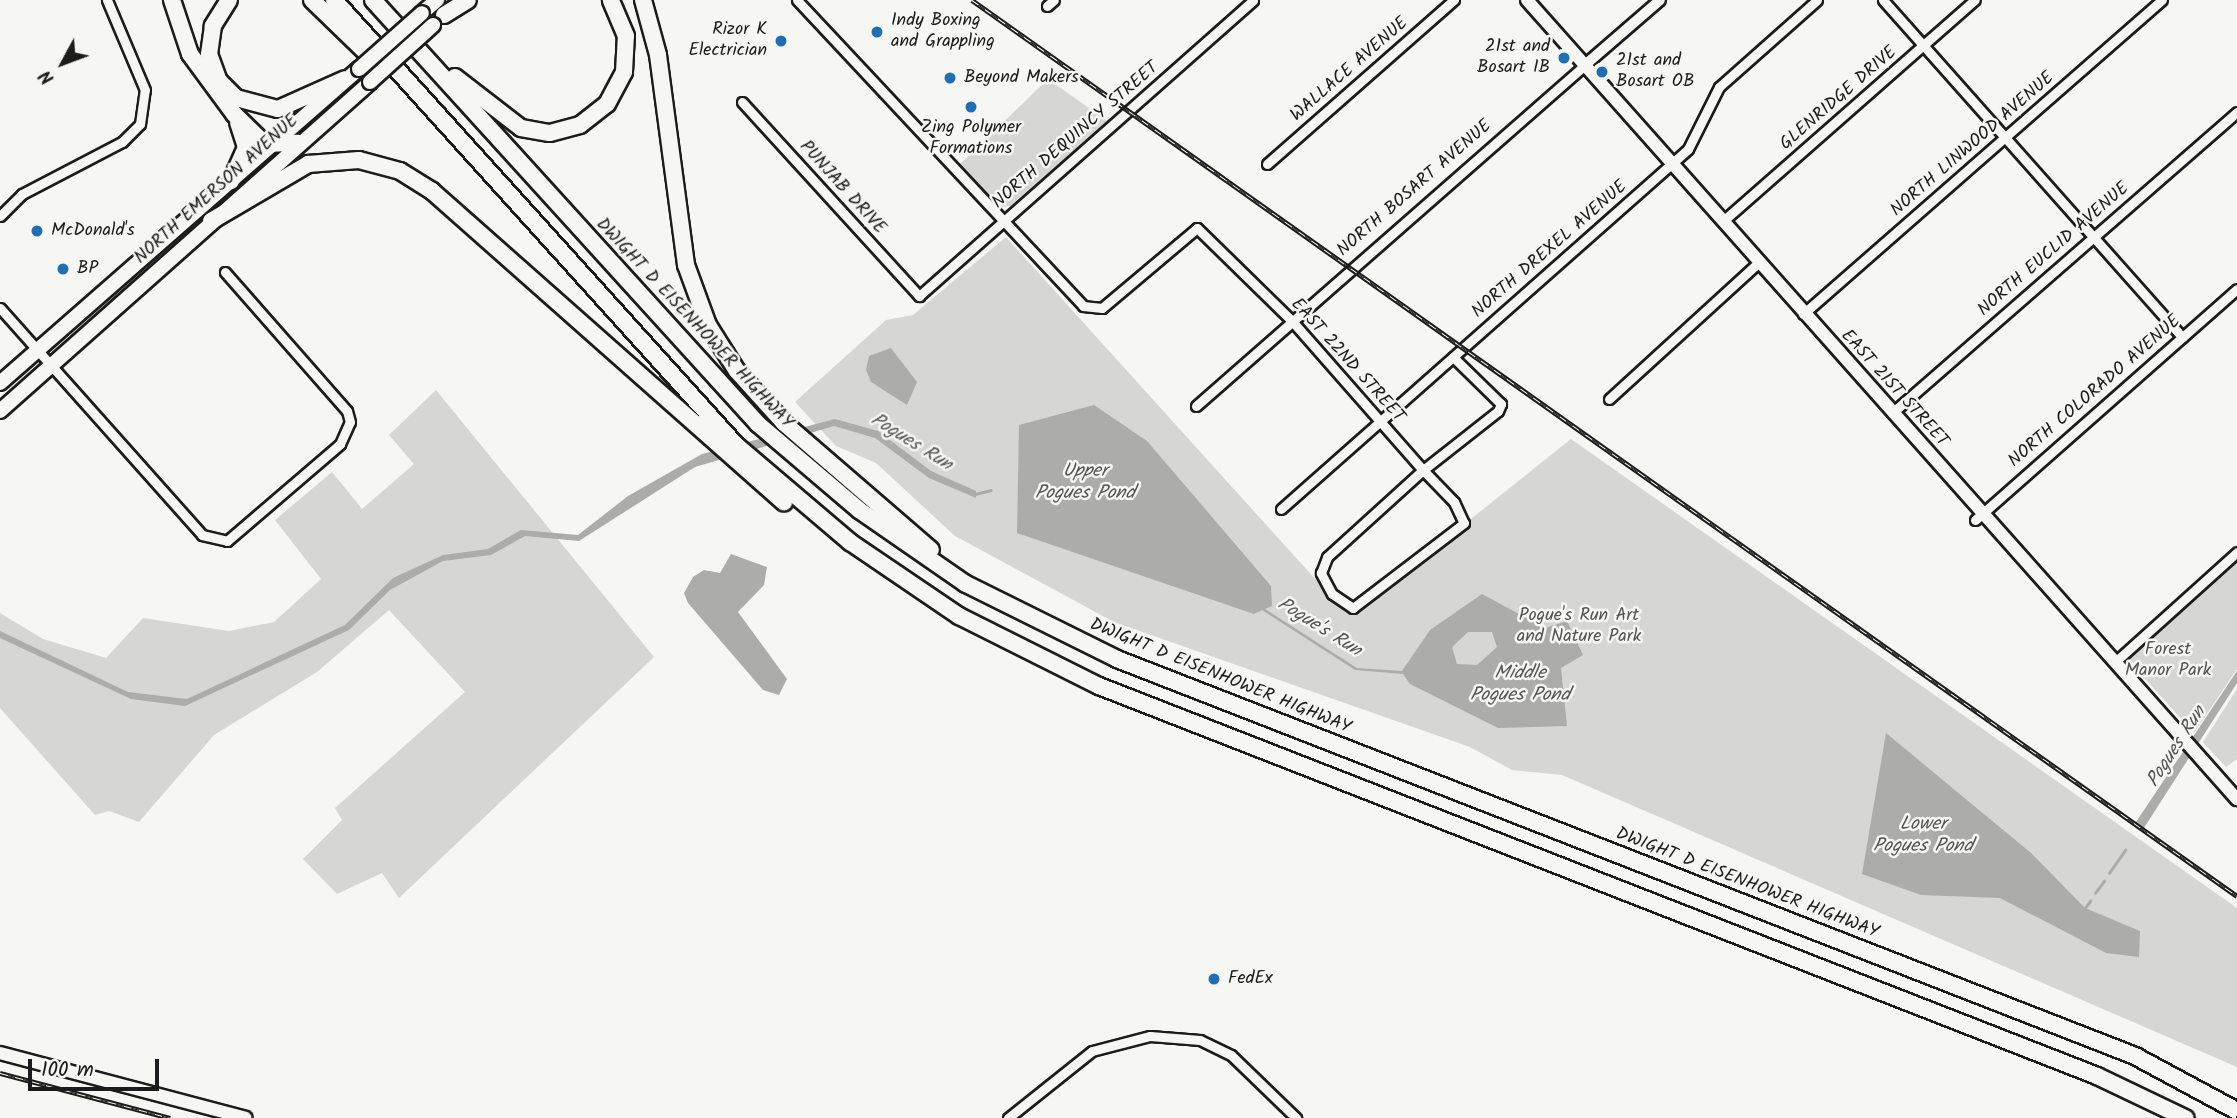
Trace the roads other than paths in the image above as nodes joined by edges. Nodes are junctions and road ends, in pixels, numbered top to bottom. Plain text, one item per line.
1 (107, 0) edge
2 (173, 0) edge
3 (229, 0) edge
4 (312, 0) edge
5 (334, 0) edge
6 (461, 0) edge
7 (468, 0) edge
8 (611, 0) edge
9 (643, 0) edge
10 (797, 0) edge
11 (1253, 0) edge
12 (1454, 0) edge
13 (1527, 0) edge
14 (1660, 0) edge
15 (1817, 0) edge
16 (1883, 0) edge
17 (1976, 0) edge
18 (2162, 0) edge
19 (375, 2) edge
20 (438, 13) edge
21 (1923, 46) junction
22 (1585, 65) junction
23 (352, 74) junction
24 (742, 102) dead end
25 (2237, 112) edge
26 (234, 114) junction
27 (2005, 138) junction
28 (298, 143) junction
29 (270, 146) junction
30 (469, 150) junction
31 (1672, 163) junction
32 (1268, 164) dead end
33 (231, 181) junction
34 (0, 216) edge
35 (211, 221) junction
36 (1723, 221) junction
37 (1002, 223) junction
38 (2093, 237) junction
39 (1759, 262) junction
40 (225, 272) dead end
41 (2237, 289) edge
42 (919, 296) joint
43 (0, 307) edge
44 (1803, 314) junction
45 (1292, 321) junction
46 (2182, 337) junction
47 (1453, 356) junction
48 (44, 358) junction
49 (0, 383) edge
50 (1609, 399) dead end
51 (1196, 406) dead end
52 (0, 411) edge
53 (1892, 413) junction
54 (1380, 421) junction
55 (753, 470) junction
56 (1423, 470) junction
57 (1281, 509) dead end
58 (1979, 516) junction
59 (2237, 552) edge
60 (1014, 611) junction
61 (2115, 662) junction
62 (2237, 799) edge
63 (0, 1053) edge
64 (2234, 1109) edge
65 (246, 1118) edge
66 (1008, 1118) edge
67 (1296, 1118) edge
68 (2185, 1118) edge

1 - 34 street
2 - 26 highway
3 - 23 highway
4 - 30 highway
5 - 30 highway
6 - 20 main road, NORTH EMERSON AVENUE
7 - 20 highway
8 - 19 highway
9 - 60 highway
10 - 37 street
11 - 37 street, NORTH DEQUINCY STREET
12 - 32 street, WALLACE AVENUE
13 - 22 main road, EAST 21ST STREET
14 - 22 street, NORTH BOSART AVENUE
15 - 31 street, NORTH DREXEL AVENUE
16 - 21 street
17 - 21 street, GLENRIDGE DRIVE
18 - 27 street, NORTH LINWOOD AVENUE
19 - 60 highway, DWIGHT D EISENHOWER HIGHWAY
20 - 23 main road, NORTH EMERSON AVENUE, bridge
20 - 28 main road, NORTH EMERSON AVENUE, bridge
21 - 27 street
21 - 36 street, GLENRIDGE DRIVE
22 - 31 main road, EAST 21ST STREET
22 - 45 street, NORTH BOSART AVENUE
23 - 29 main road, NORTH EMERSON AVENUE
24 - 42 street, PUNJAB DRIVE
25 - 38 street, NORTH EUCLID AVENUE
26 - 29 highway
26 - 33 highway
27 - 38 street
27 - 44 street, NORTH LINWOOD AVENUE
28 - 29 highway
28 - 35 main road, NORTH EMERSON AVENUE
29 - 33 main road, NORTH EMERSON AVENUE
30 - 55 highway
31 - 36 main road, EAST 21ST STREET
31 - 47 street, NORTH DREXEL AVENUE
33 - 48 main road, NORTH EMERSON AVENUE
35 - 48 main road, NORTH EMERSON AVENUE
35 - 55 highway
36 - 39 main road, EAST 21ST STREET
37 - 42 street, NORTH DEQUINCY STREET
37 - 45 street, EAST 22ND STREET
38 - 46 street
38 - 53 street, NORTH EUCLID AVENUE
39 - 44 main road, EAST 21ST STREET
39 - 50 street
40 - 48 street
41 - 46 street, NORTH COLORADO AVENUE
43 - 48 street
44 - 53 main road, EAST 21ST STREET
45 - 51 street, NORTH BOSART AVENUE
45 - 54 street, EAST 22ND STREET
46 - 58 street, NORTH COLORADO AVENUE
47 - 54 street, NORTH DREXEL AVENUE
47 - 56 street
48 - 49 main road, NORTH EMERSON AVENUE
48 - 52 main road, NORTH EMERSON AVENUE
53 - 58 main road, EAST 21ST STREET
54 - 56 street, EAST 22ND STREET
54 - 57 street, NORTH DREXEL AVENUE
55 - 68 highway
56 - 56 street, EAST 22ND STREET
58 - 61 main road, EAST 21ST STREET
59 - 61 street
60 - 64 highway, DWIGHT D EISENHOWER HIGHWAY
61 - 62 main road, EAST 21ST STREET
63 - 65 main road
66 - 67 street

